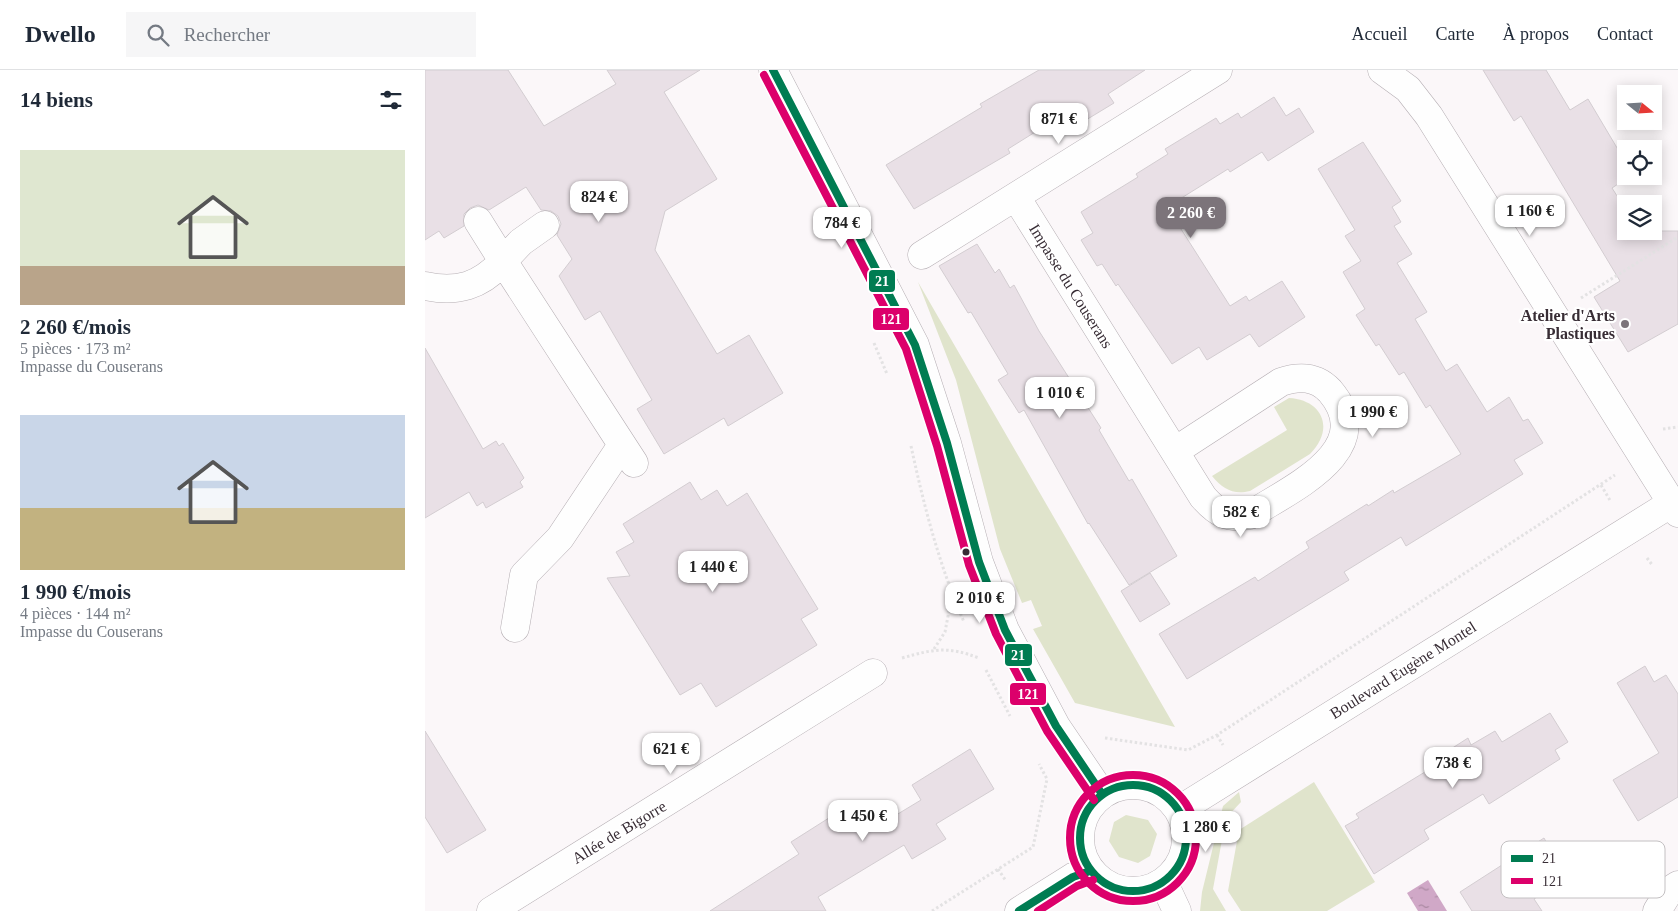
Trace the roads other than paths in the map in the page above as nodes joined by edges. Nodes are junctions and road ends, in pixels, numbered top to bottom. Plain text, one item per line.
1 (773, 70) edge
2 (1218, 70) edge
3 (1382, 70) edge
4 (1413, 80) edge
5 (1016, 197) junction
6 (478, 222) dead end
7 (545, 225) dead end
8 (922, 255) dead end
9 (503, 262) junction
10 (425, 286) edge
11 (1175, 451) junction
12 (1675, 508) edge
13 (515, 628) dead end
14 (883, 667) road end
15 (1102, 794) junction
16 (1179, 810) junction
17 (1090, 871) junction
18 (1164, 882) junction
19 (1678, 886) edge
20 (1665, 898) edge
21 (1665, 898) edge
22 (491, 911) edge
23 (1019, 911) edge
24 (1177, 911) edge
25 (1657, 911) edge

1 - 15 street
2 - 5 street
3 - 4 street
4 - 12 street
5 - 8 street
5 - 11 street, Impasse du Couserans
6 - 9 street
7 - 9 street
9 - 10 street
9 - 13 street
11 - 11 street, Impasse du Couserans
12 - 16 street, Boulevard Eugène Montel
14 - 22 street, Allée de Bigorre
15 - 16 street
15 - 17 street
16 - 18 street
17 - 18 street
17 - 23 street
18 - 24 street
19 - 21 street
20 - 25 street

